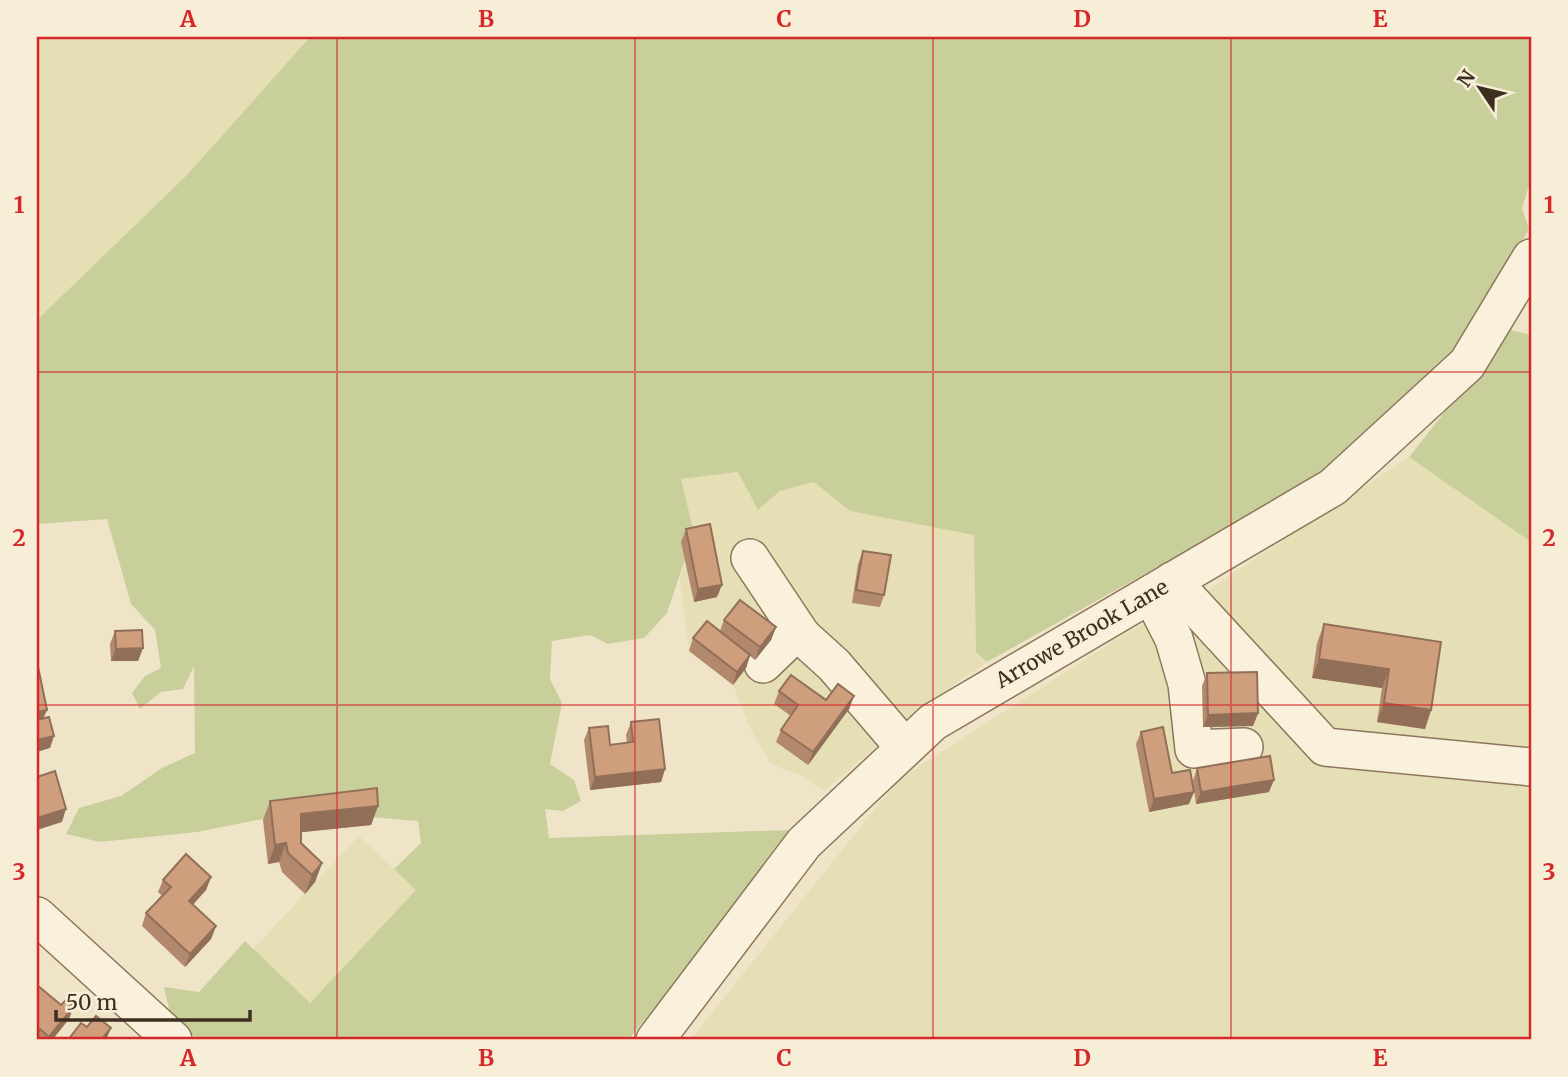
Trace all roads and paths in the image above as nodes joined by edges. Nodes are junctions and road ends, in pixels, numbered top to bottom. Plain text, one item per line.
1 (1531, 258) edge
2 (750, 558) dead end
3 (1162, 587) junction
4 (802, 636) junction
5 (763, 664) dead end
6 (1244, 747) dead end
7 (905, 748) junction
8 (1531, 767) edge
9 (37, 916) edge
10 (173, 1040) edge
11 (655, 1040) edge

1 - 3 street, Arrowe Brook Lane
2 - 4 street
3 - 6 street
3 - 7 street, Arrowe Brook Lane
3 - 8 street
4 - 5 street
4 - 7 street
7 - 11 street, Arrowe Brook Lane
9 - 10 street

